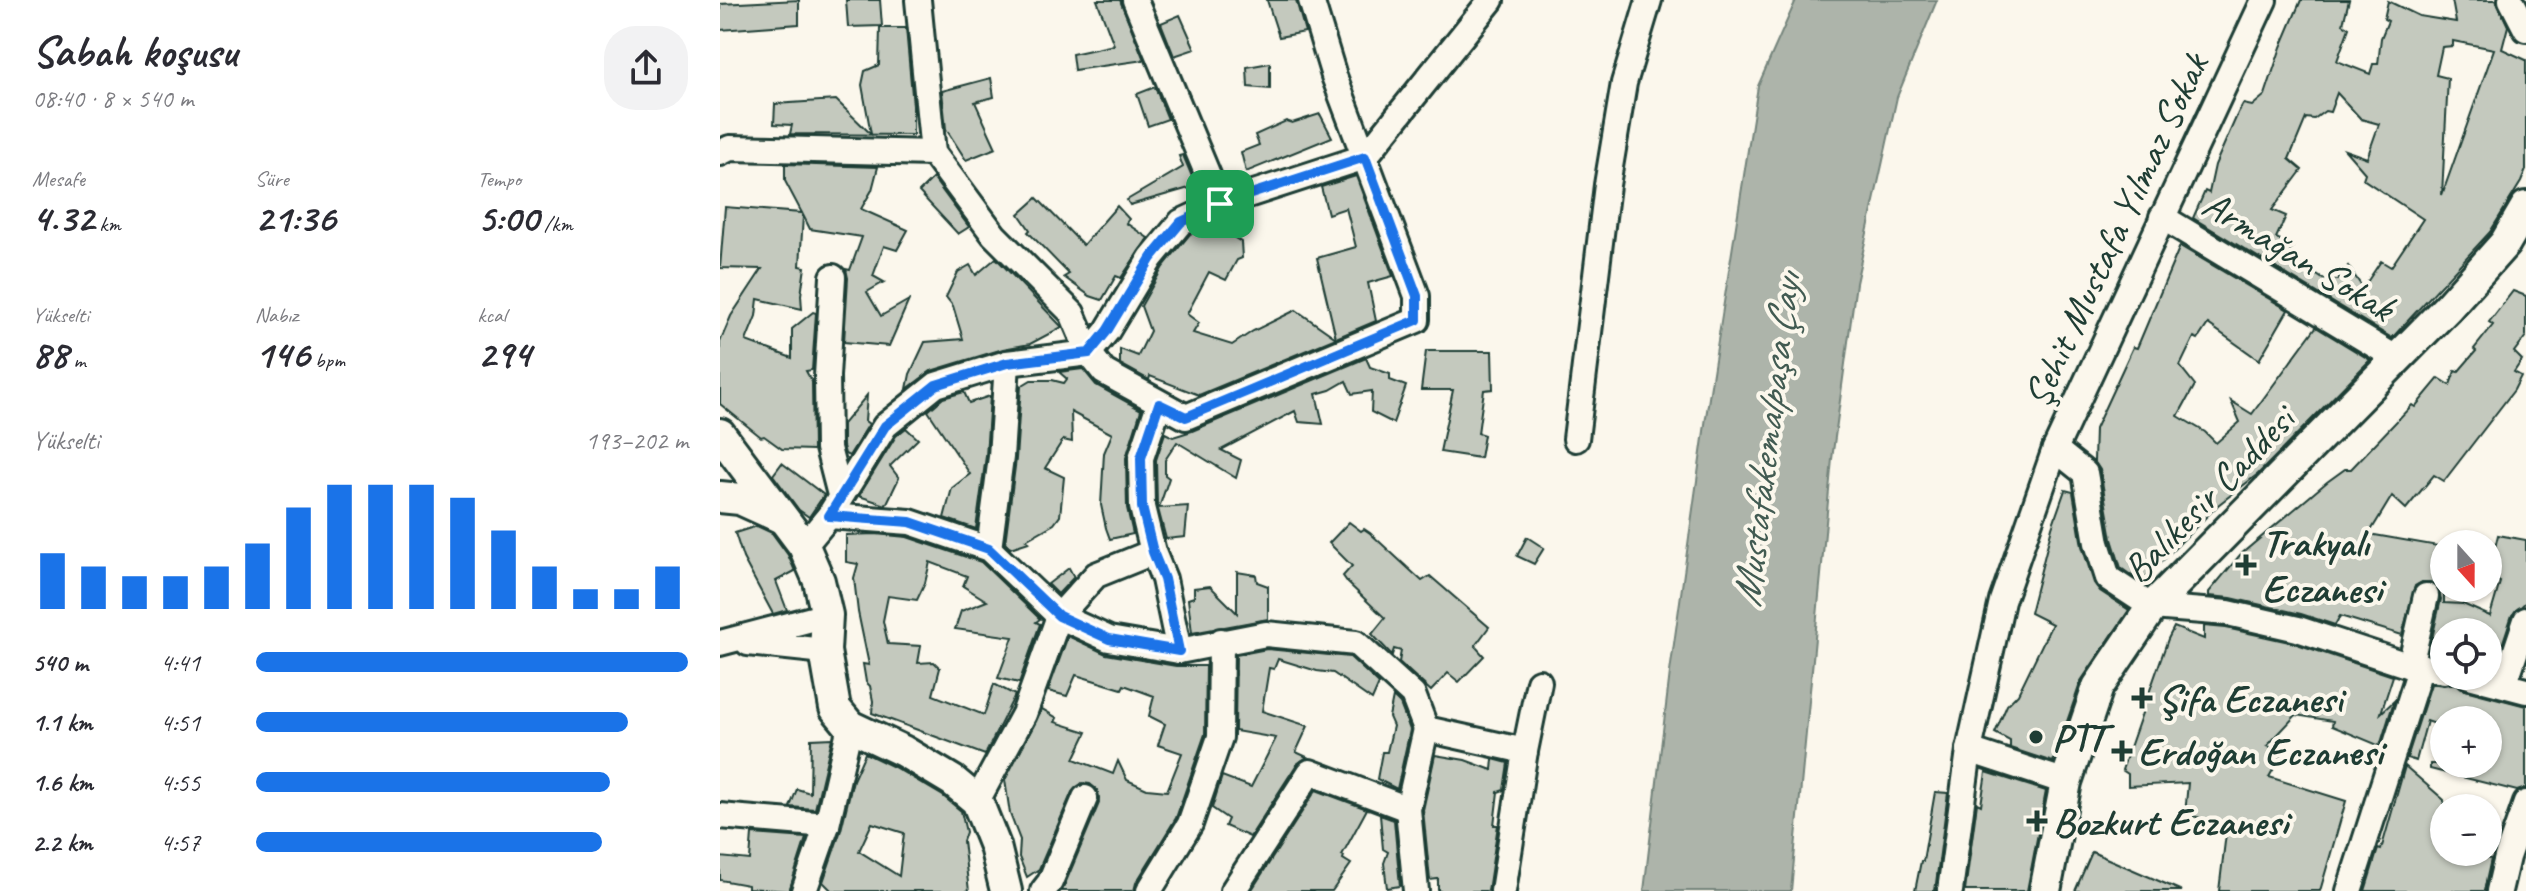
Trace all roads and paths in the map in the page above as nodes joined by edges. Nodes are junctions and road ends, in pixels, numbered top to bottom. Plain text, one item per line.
1 (918, 0) edge
2 (1135, 0) edge
3 (1311, 0) edge
4 (1491, 0) edge
5 (1649, 0) edge
6 (2264, 0) edge
7 (2511, 0) edge
8 (2526, 29) edge
9 (720, 153) edge
10 (933, 153) junction
11 (1365, 157) junction
12 (1220, 204) junction
13 (2526, 207) edge
14 (2162, 217) junction
15 (833, 277) dead end
16 (1089, 353) junction
17 (2396, 358) junction
18 (1007, 363) junction
19 (1159, 404) junction
20 (720, 434) edge
21 (1576, 439) dead end
22 (2055, 449) junction
23 (720, 497) edge
24 (835, 506) junction
25 (786, 519) junction
26 (804, 546) junction
27 (989, 549) junction
28 (1153, 552) junction
29 (2426, 596) dead end
30 (2152, 607) junction
31 (827, 615) junction
32 (1059, 616) junction
33 (2526, 620) edge
34 (1221, 641) junction
35 (727, 642) edge
36 (825, 651) junction
37 (1179, 651) junction
38 (2425, 668) edge
39 (1539, 682) dead end
40 (2515, 687) edge
41 (850, 726) junction
42 (1426, 729) junction
43 (1969, 750) junction
44 (1525, 751) junction
45 (2066, 782) junction
46 (1085, 798) dead end
47 (977, 801) junction
48 (2526, 803) edge
49 (1408, 809) junction
50 (720, 816) edge
51 (827, 825) junction
52 (804, 891) edge
53 (1006, 891) edge
54 (1043, 891) edge
55 (1149, 891) edge
56 (1233, 891) edge
57 (1416, 891) edge
58 (1503, 891) edge
59 (1950, 891) edge
60 (2045, 891) edge
61 (2349, 891) edge
62 (2499, 891) edge

1 - 10 street
2 - 12 street
3 - 11 street
4 - 11 street
5 - 21 street
6 - 14 street, Şehit Mustafa Yılmaz Sokak
7 - 8 street
9 - 10 street
10 - 16 street
11 - 12 street
11 - 19 street
12 - 16 street
13 - 17 main road, Balıkesir Caddesi
14 - 17 street, Armağan Sokak
14 - 22 street, Şehit Mustafa Yılmaz Sokak
15 - 24 street
16 - 18 street
16 - 19 street
17 - 30 main road, Balıkesir Caddesi
18 - 24 street
18 - 27 street
19 - 28 street
20 - 25 main road
22 - 30 street, Şehit Mustafa Yılmaz Sokak
22 - 43 street, Şehit Mustafa Yılmaz Sokak
23 - 25 main road
24 - 26 street
24 - 27 street
25 - 26 main road
26 - 31 main road
27 - 32 street
28 - 32 street
28 - 37 street
29 - 38 street
30 - 38 street
30 - 45 main road, Balıkesir Caddesi
31 - 35 street
31 - 36 main road
32 - 37 street
32 - 47 street
33 - 40 street
34 - 37 street
34 - 42 street
34 - 55 street
35 - 36 street
36 - 41 main road
38 - 61 street
39 - 44 street
41 - 47 main road
41 - 51 street
42 - 44 street
42 - 49 street
43 - 45 street
43 - 59 street, Şehit Mustafa Yılmaz Sokak
44 - 58 street
45 - 60 main road, Balıkesir Caddesi
46 - 54 street
47 - 53 main road
48 - 62 street
49 - 56 street
49 - 57 street
50 - 51 street
51 - 52 street

